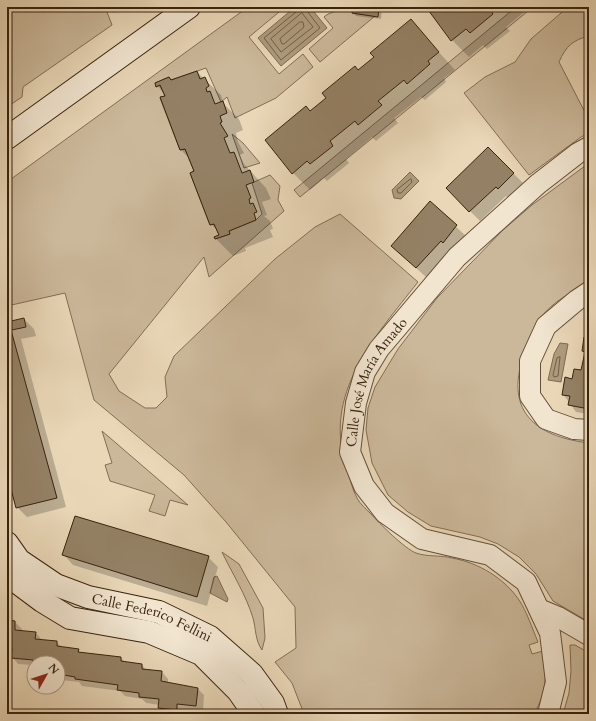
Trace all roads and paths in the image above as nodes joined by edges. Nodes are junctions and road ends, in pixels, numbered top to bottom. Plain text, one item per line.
1 (189, 7) edge
2 (7, 138) edge
3 (589, 147) edge
4 (589, 292) edge
5 (589, 430) edge
6 (10, 563) edge
7 (540, 610) junction
8 (589, 635) edge
9 (254, 714) edge
10 (277, 714) edge
11 (548, 714) edge

1 - 2 street
3 - 7 street, Calle José María Amado
4 - 5 street
6 - 9 street, Calle Federico Fellini
6 - 10 street, Calle Federico Fellini
7 - 8 street
7 - 11 street, Calle José María Amado

